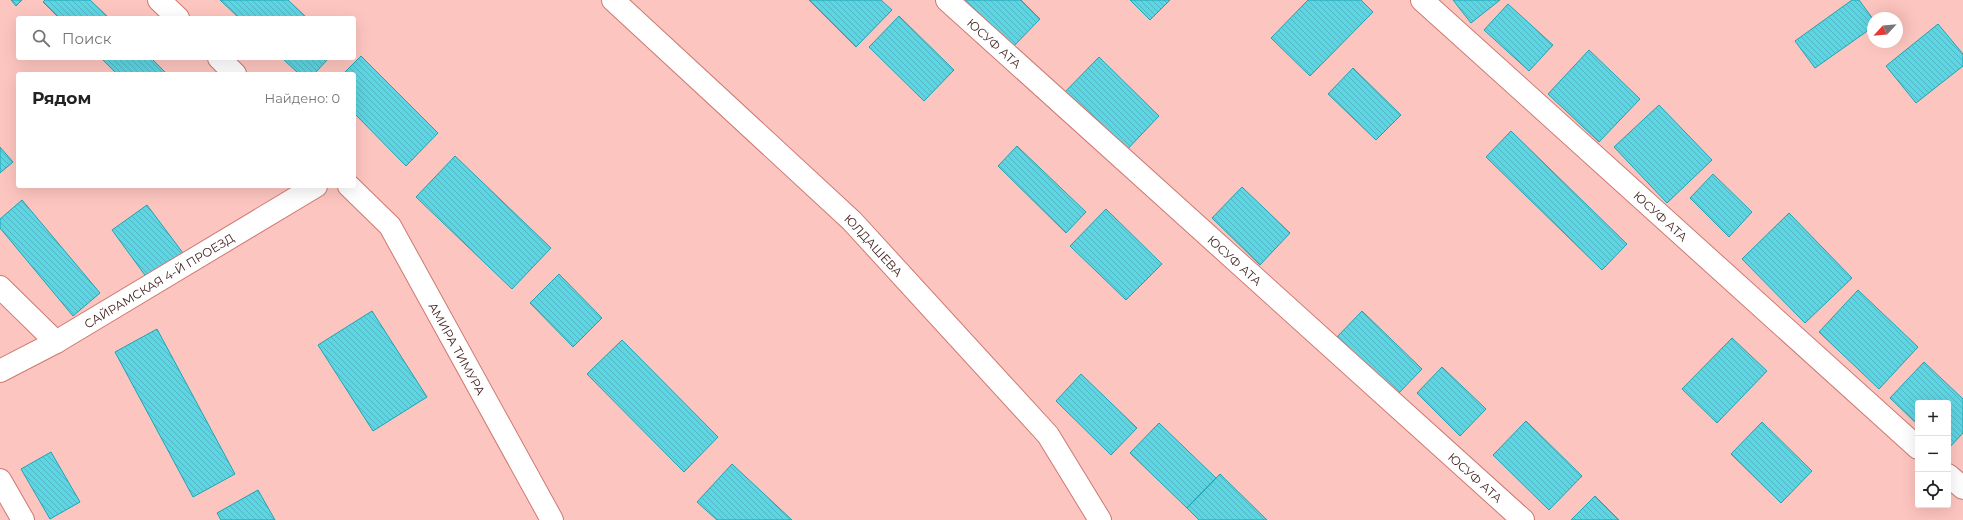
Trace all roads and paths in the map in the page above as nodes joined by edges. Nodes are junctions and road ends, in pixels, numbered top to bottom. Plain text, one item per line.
1 (159, 0) edge
2 (613, 0) edge
3 (947, 0) edge
4 (1422, 0) edge
5 (176, 16) edge
6 (221, 60) edge
7 (233, 72) edge
8 (313, 188) edge
9 (351, 188) edge
10 (0, 287) edge
11 (56, 342) junction
12 (0, 371) edge
13 (1915, 445) edge
14 (1951, 478) edge
15 (0, 480) edge
16 (1963, 488) edge
17 (22, 520) edge
18 (552, 520) edge
19 (1100, 520) edge
20 (1523, 520) edge

1 - 5 street
2 - 19 street, ЮЛДАШЕВА
3 - 20 street, ЮСУФ АТА
4 - 13 street, ЮСУФ АТА
6 - 7 street
8 - 11 street, САЙРАМСКАЯ 4-Й ПРОЕЗД
9 - 18 street, АМИРА ТИМУРА
10 - 11 street
11 - 12 street, САЙРАМСКАЯ 4-Й ПРОЕЗД
14 - 16 street
15 - 17 street

